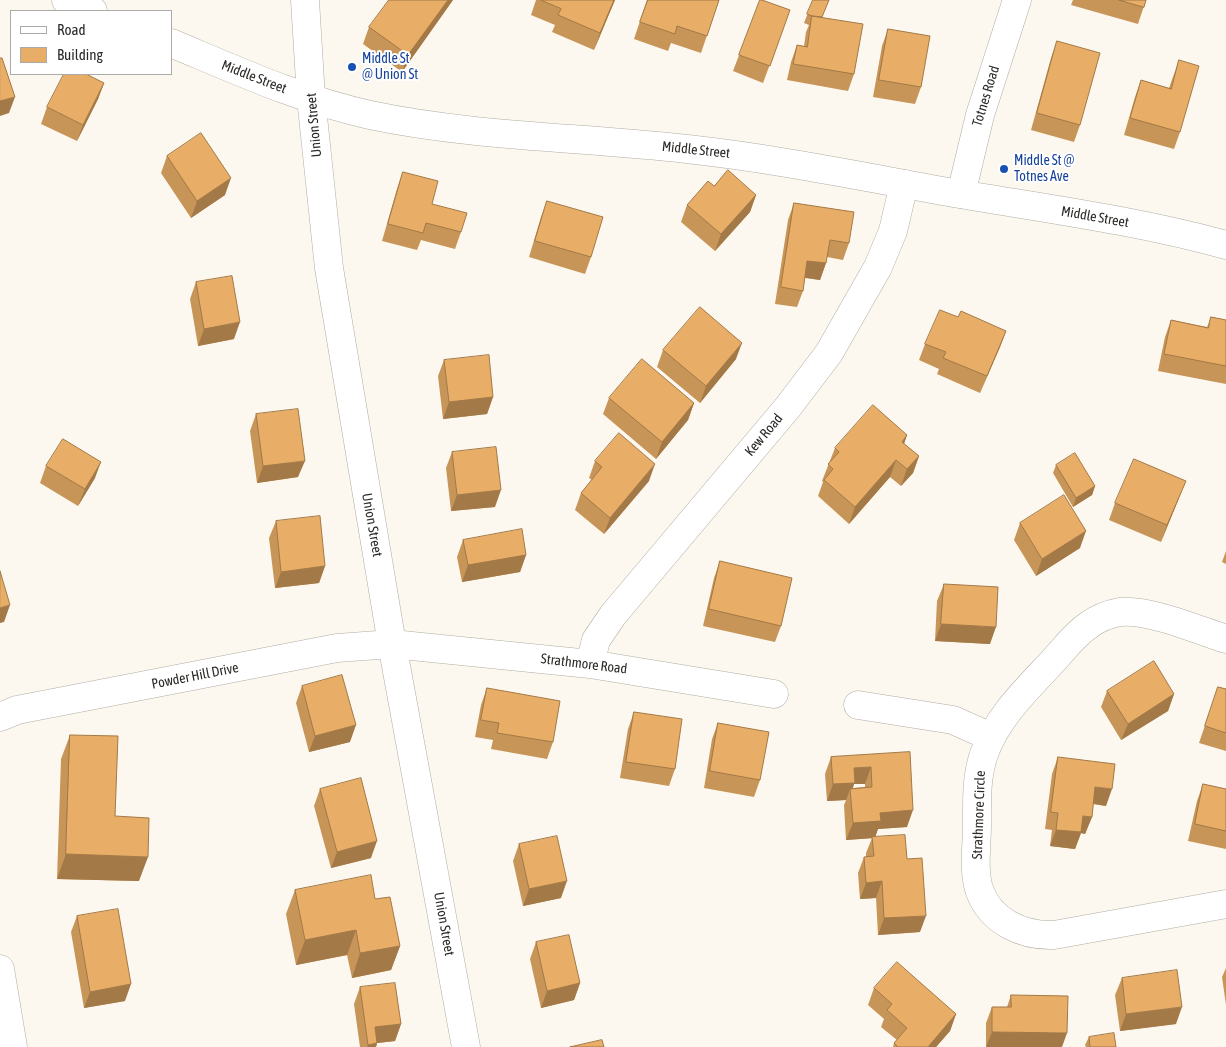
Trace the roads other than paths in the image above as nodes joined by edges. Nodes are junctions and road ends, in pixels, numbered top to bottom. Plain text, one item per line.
1 (66, 0) edge
2 (305, 0) edge
3 (1017, 0) edge
4 (91, 10) edge
5 (172, 43) edge
6 (311, 98) junction
7 (904, 184) junction
8 (961, 194) junction
9 (1226, 245) edge
10 (1226, 639) edge
11 (392, 644) junction
12 (590, 664) junction
13 (774, 694) dead end
14 (858, 705) dead end
15 (0, 717) edge
16 (991, 737) junction
17 (1226, 904) edge
18 (0, 969) edge
19 (13, 1047) edge
20 (466, 1047) edge

1 - 4 street
2 - 6 street, Union Street
3 - 8 street, Totnes Road
5 - 6 street, Middle Street
6 - 7 street, Middle Street
6 - 11 street, Union Street
7 - 8 street, Middle Street
7 - 12 street, Kew Road
8 - 9 street, Middle Street
10 - 16 street, Strathmore Circle
11 - 12 street, Strathmore Road
11 - 15 street, Powder Hill Drive
11 - 20 street, Union Street
12 - 13 street, Strathmore Road
14 - 16 street
16 - 17 street, Strathmore Circle
18 - 19 street

